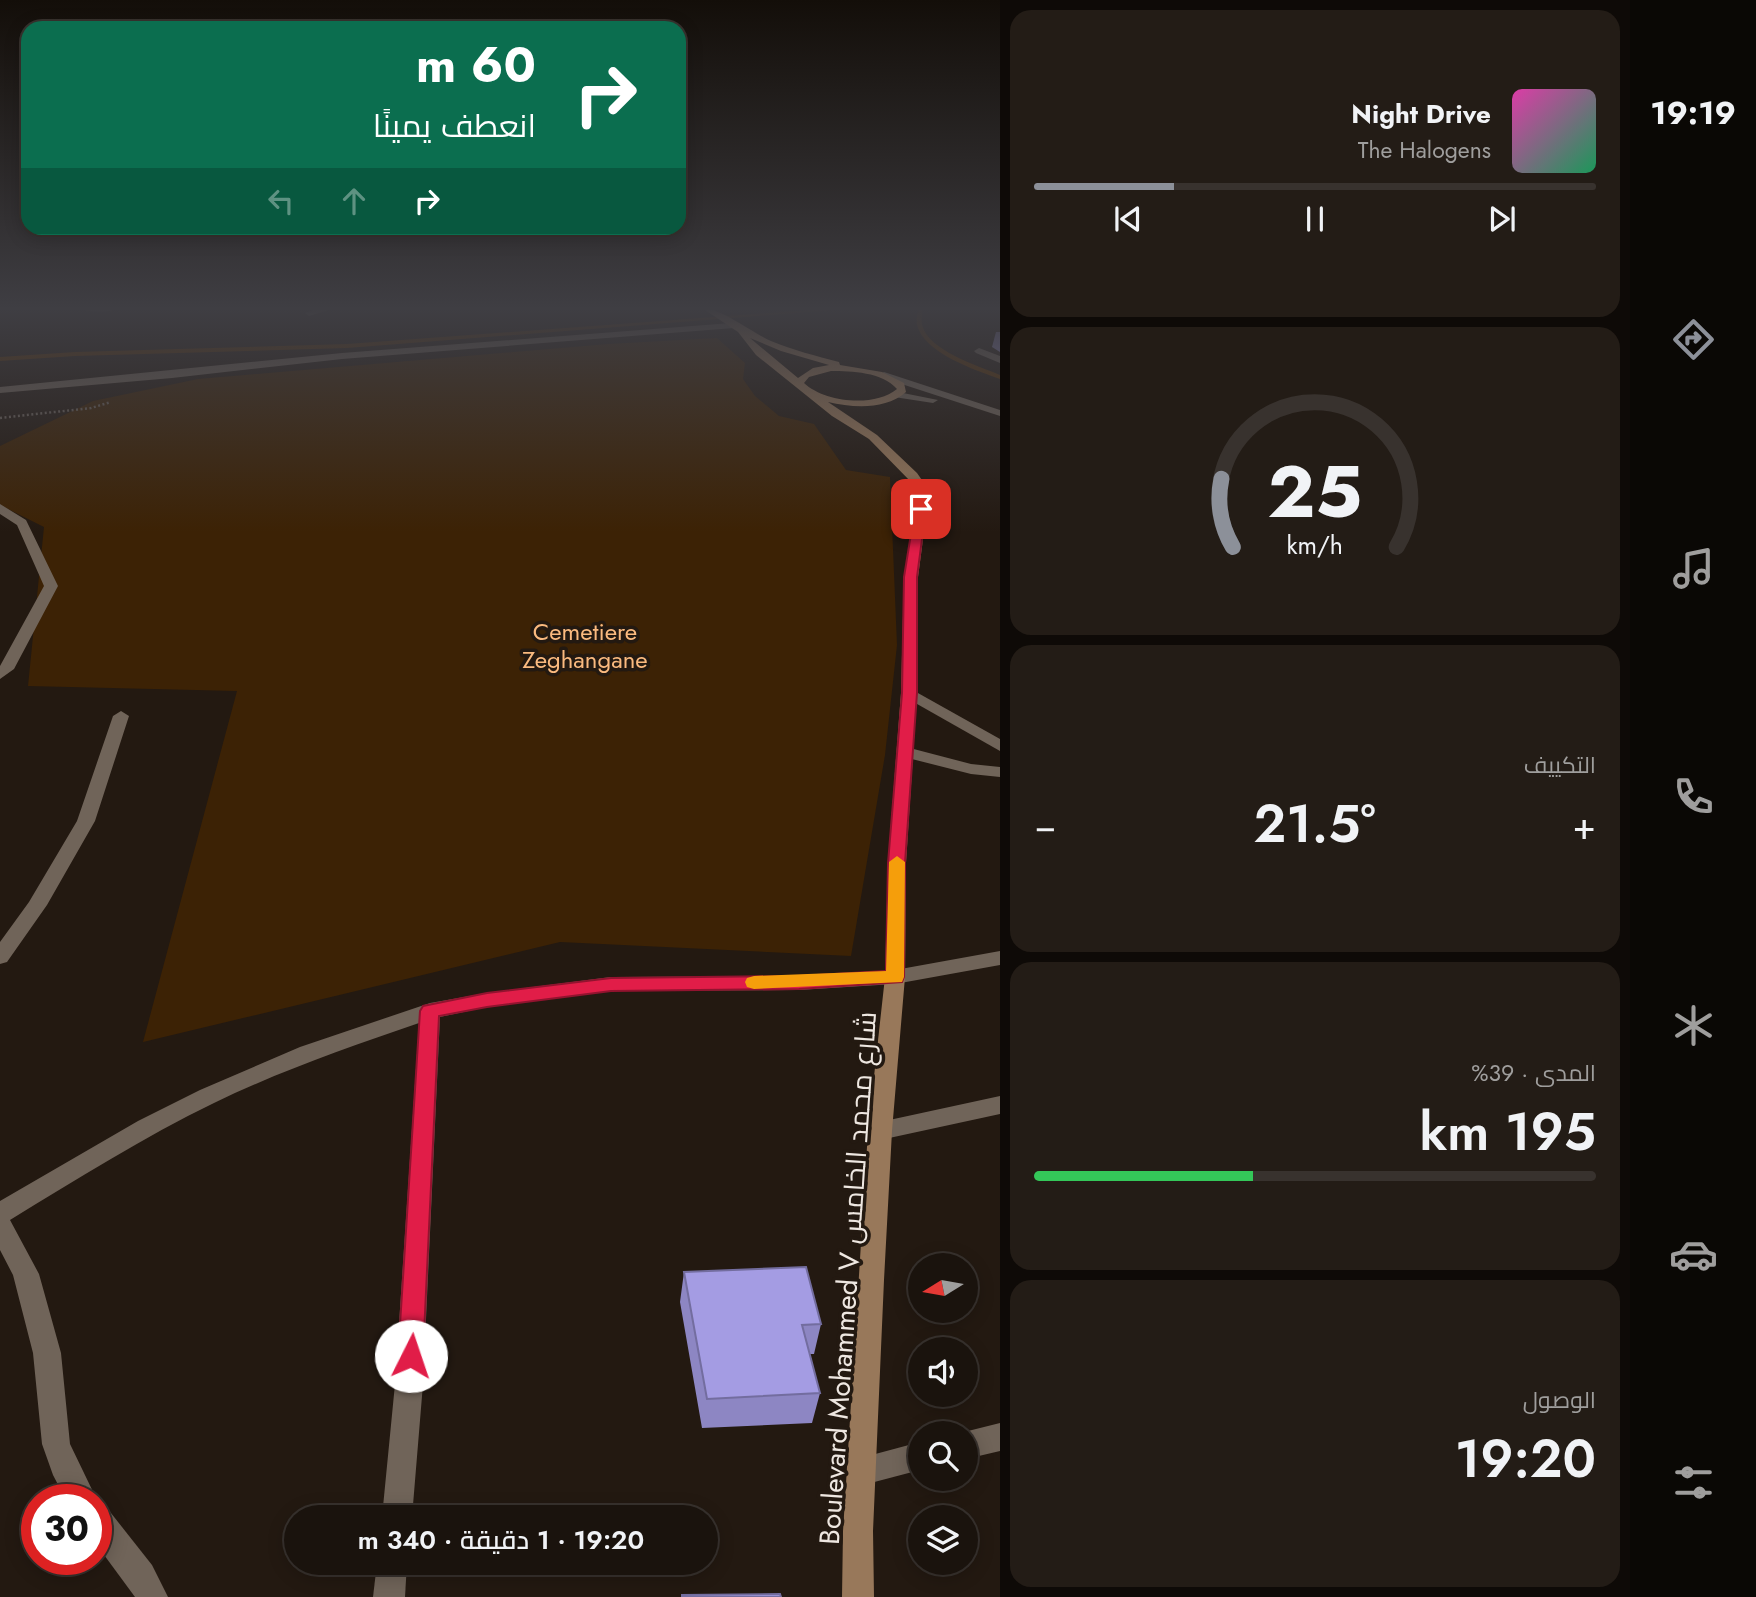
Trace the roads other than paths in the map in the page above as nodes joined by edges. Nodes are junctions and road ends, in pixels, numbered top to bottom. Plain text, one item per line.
1 (91, 383) edge
2 (799, 383) edge
3 (896, 383) edge
4 (907, 383) edge
5 (0, 390) edge
6 (810, 393) junction
7 (898, 395) junction
8 (884, 401) junction
9 (996, 412) edge
10 (870, 425) junction
11 (0, 508) edge
12 (0, 674) edge
13 (909, 693) junction
14 (121, 716) dead end
15 (1000, 746) edge
16 (906, 752) junction
17 (1000, 772) edge
18 (0, 957) edge
19 (1000, 958) edge
20 (895, 977) junction
21 (430, 1011) junction
22 (1000, 1105) edge
23 (880, 1131) junction
24 (0, 1213) edge
25 (0, 1225) edge
26 (1000, 1437) edge
27 (978, 1442) edge
28 (908, 1459) edge
29 (863, 1470) junction
30 (73, 1484) edge
31 (398, 1505) edge
32 (112, 1539) edge
33 (392, 1575) edge
34 (152, 1597) edge
35 (389, 1597) edge
36 (858, 1597) edge

1 - 5 street
2 - 6 main road, Boulevard Mohammed V شارع محمد الخامس
3 - 7 main road
4 - 9 street
6 - 8 main road
6 - 10 main road, Boulevard Mohammed V شارع محمد الخامس
7 - 8 main road
7 - 9 street
8 - 10 main road
10 - 13 main road, Boulevard Mohammed V شارع محمد الخامس
11 - 12 street
13 - 15 street
13 - 16 main road, Boulevard Mohammed V شارع محمد الخامس
14 - 18 street
16 - 17 street
16 - 20 main road, Boulevard Mohammed V شارع محمد الخامس
19 - 20 street
20 - 21 street
20 - 23 main road, Boulevard Mohammed V شارع محمد الخامس
21 - 24 street
21 - 31 street
22 - 23 street
23 - 29 main road, Boulevard Mohammed V شارع محمد الخامس
25 - 30 street
26 - 27 street
28 - 29 street
29 - 36 main road, Boulevard Mohammed V شارع محمد الخامس
32 - 34 street
33 - 35 street

